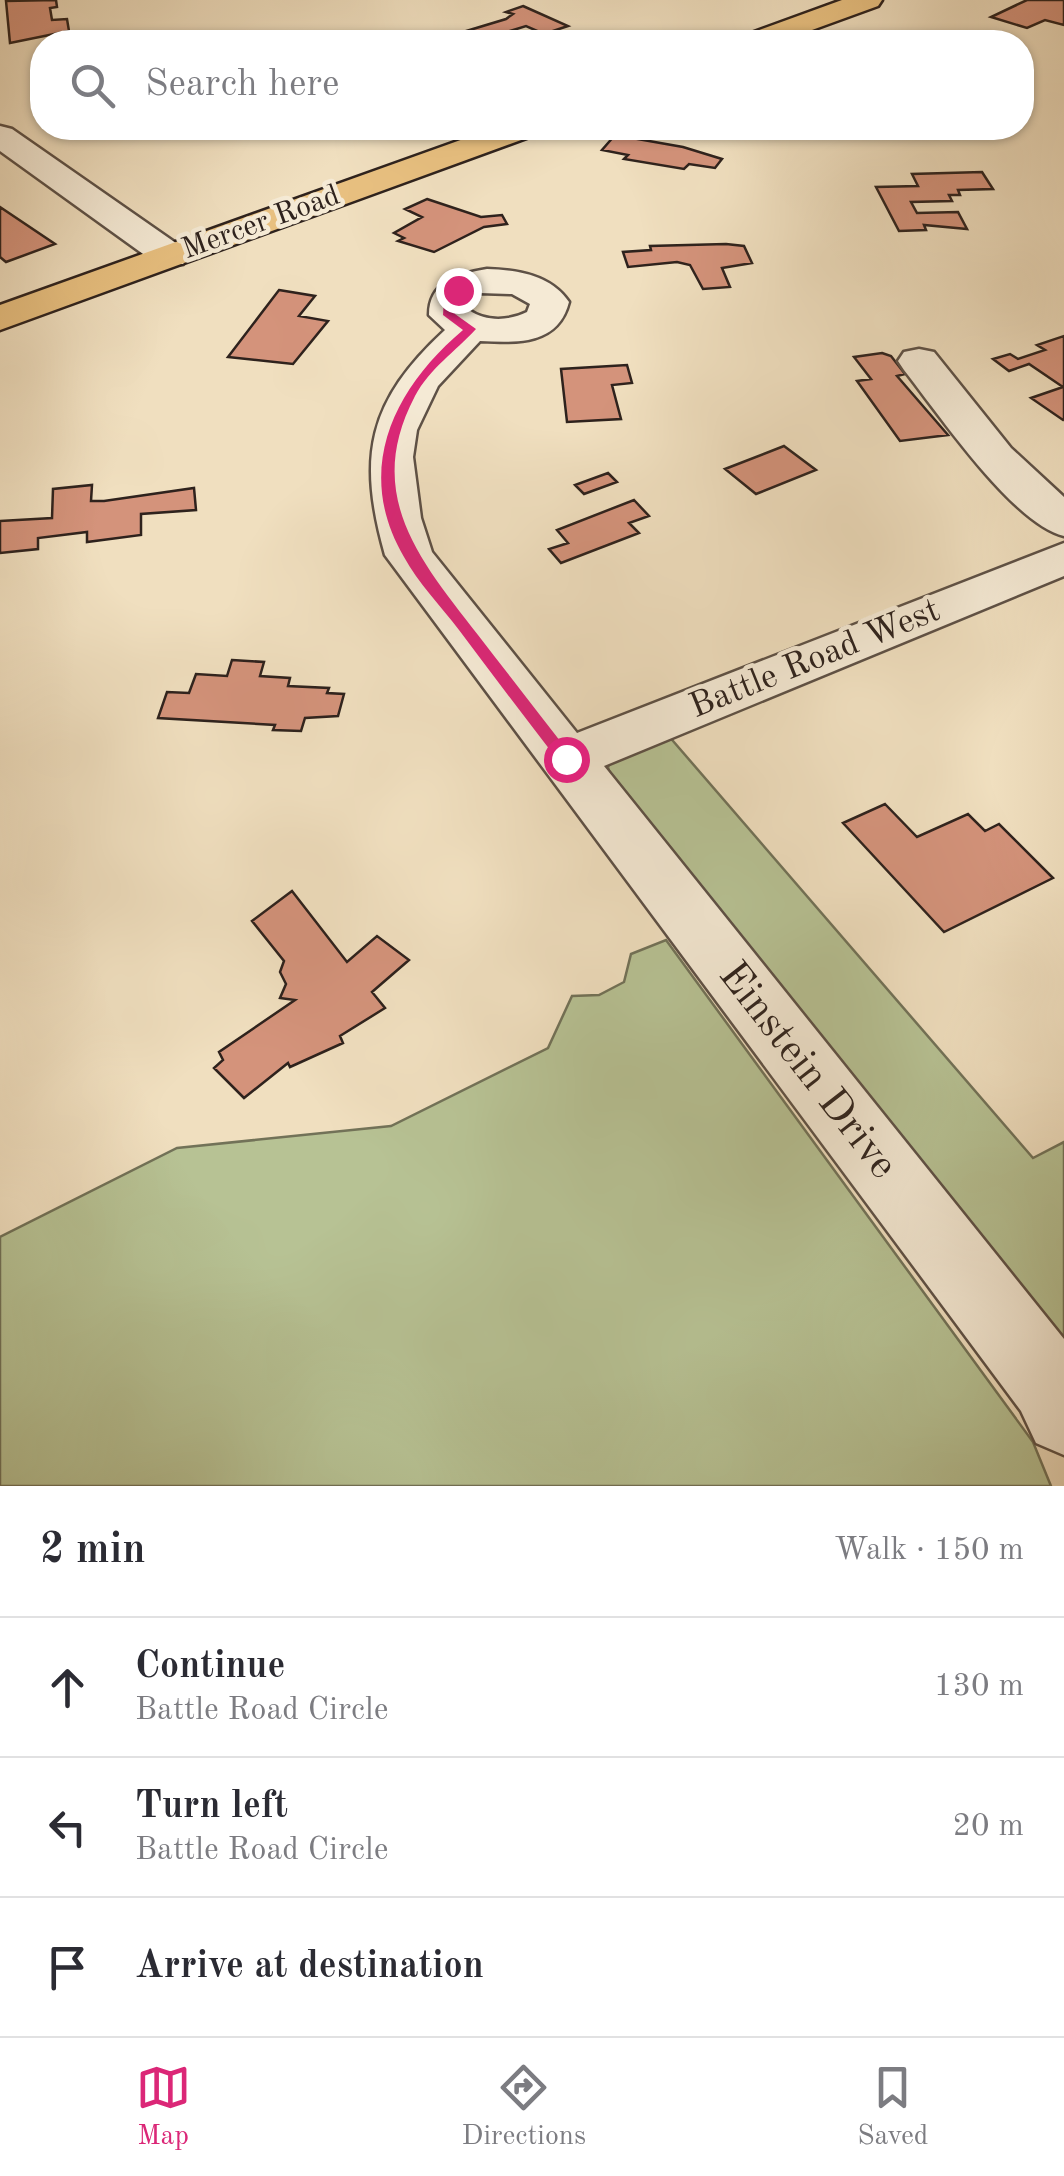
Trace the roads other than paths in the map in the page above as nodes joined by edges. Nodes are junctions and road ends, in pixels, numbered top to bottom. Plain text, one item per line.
1 (868, 0) edge
2 (786, 30) edge
3 (0, 136) edge
4 (489, 140) edge
5 (170, 256) junction
6 (0, 318) edge
7 (470, 329) dead end
8 (920, 361) dead end
9 (1064, 522) edge
10 (1064, 558) edge
11 (566, 759) junction
12 (1059, 1398) edge

1 - 2 main road
3 - 5 street
4 - 5 main road, Mercer Road
5 - 6 main road, Mercer Road
7 - 11 street, Einstein Drive
8 - 9 street
10 - 11 street, Battle Road West
11 - 12 street, Einstein Drive

